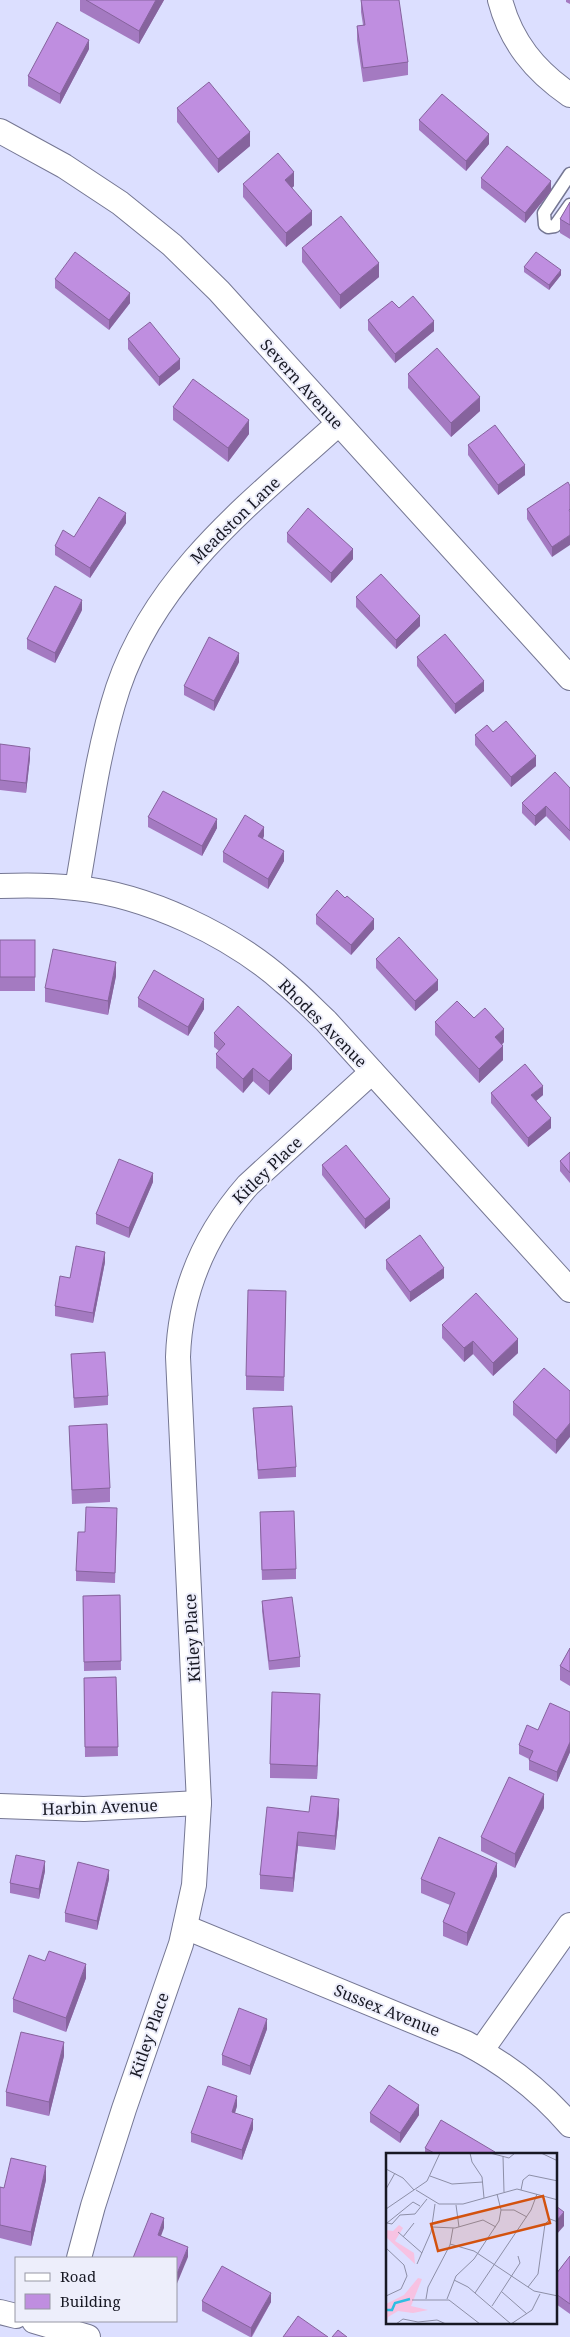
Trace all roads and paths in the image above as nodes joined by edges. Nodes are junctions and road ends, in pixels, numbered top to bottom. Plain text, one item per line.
1 (500, 0) edge
2 (570, 95) edge
3 (0, 131) edge
4 (570, 174) edge
5 (570, 205) edge
6 (338, 424) junction
7 (570, 678) edge
8 (0, 886) edge
9 (77, 888) junction
10 (372, 1072) junction
11 (570, 1290) edge
12 (200, 1803) junction
13 (0, 1806) edge
14 (570, 1925) edge
15 (185, 1927) junction
16 (481, 2051) junction
17 (570, 2124) edge
18 (79, 2257) edge
19 (0, 2312) edge
20 (15, 2316) edge
21 (41, 2322) edge
22 (62, 2325) edge
23 (88, 2337) edge

1 - 2 street
3 - 6 street, Severn Avenue
4 - 5 lane
6 - 7 street, Severn Avenue
6 - 9 street, Meadston Lane
8 - 9 street, Rhodes Avenue
9 - 10 street, Rhodes Avenue
10 - 11 street, Rhodes Avenue
10 - 12 street, Kitley Place
12 - 13 street, Harbin Avenue
12 - 15 street, Kitley Place
14 - 16 street
15 - 16 street, Sussex Avenue
15 - 18 street, Kitley Place
16 - 17 street, Sussex Avenue
19 - 20 street
21 - 22 street
22 - 23 street

